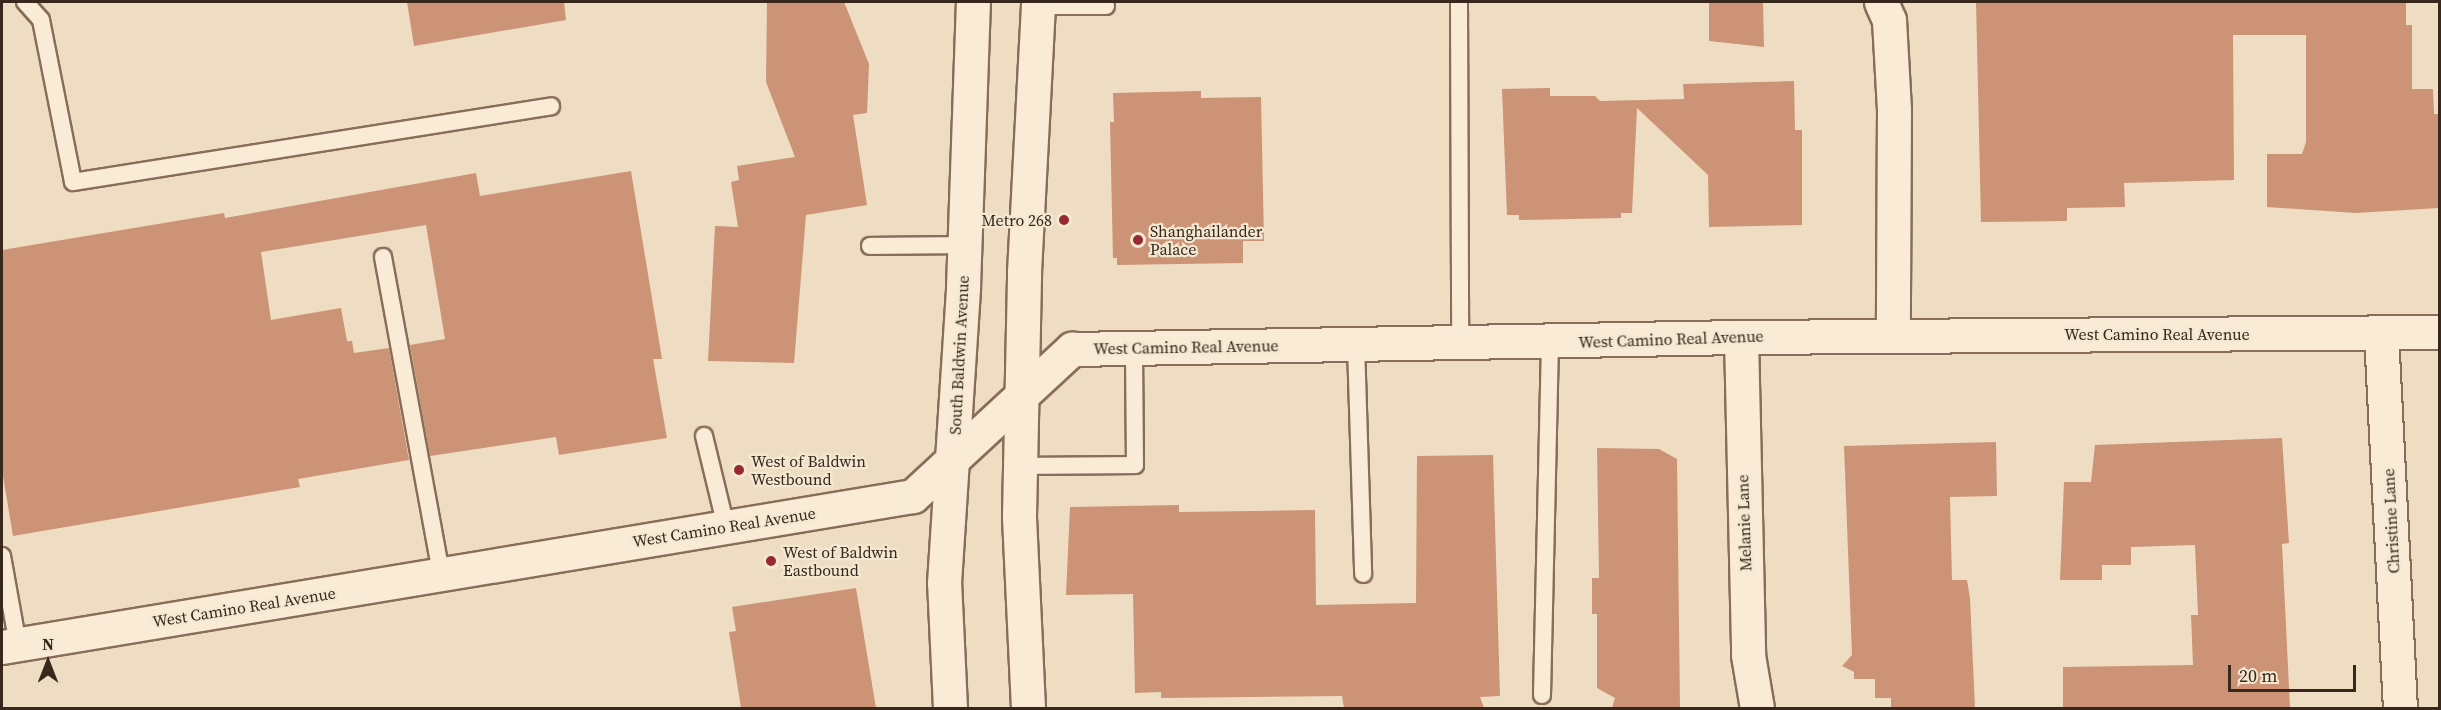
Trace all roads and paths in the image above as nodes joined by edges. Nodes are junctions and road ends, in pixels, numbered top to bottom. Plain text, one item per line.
1 (25, 2) edge
2 (974, 2) edge
3 (1459, 2) edge
4 (1881, 2) edge
5 (1038, 4) edge
6 (1106, 6) dead end
7 (551, 106) dead end
8 (964, 245) junction
9 (870, 246) dead end
10 (383, 257) dead end
11 (2439, 332) edge
12 (2381, 334) junction
13 (1893, 335) junction
14 (1741, 336) junction
15 (1550, 342) junction
16 (1460, 344) junction
17 (1356, 345) junction
18 (1134, 348) junction
19 (1023, 394) junction
20 (704, 436) dead end
21 (953, 455) junction
22 (1020, 466) junction
23 (726, 527) junction
24 (2, 556) edge
25 (441, 574) junction
26 (1363, 574) dead end
27 (10, 646) edge
28 (1542, 695) dead end
29 (950, 708) edge
30 (1028, 708) edge
31 (1757, 708) edge
32 (2400, 708) edge

1 - 7 lane
2 - 8 street, South Baldwin Avenue
3 - 16 lane
4 - 13 street
5 - 6 lane
5 - 19 street
8 - 9 lane
8 - 21 street, South Baldwin Avenue
10 - 25 lane
11 - 12 street, West Camino Real Avenue
12 - 13 street, West Camino Real Avenue
12 - 32 street, Christine Lane
13 - 14 street, West Camino Real Avenue
14 - 15 street, West Camino Real Avenue
14 - 31 street, Melanie Lane
15 - 16 street, West Camino Real Avenue
15 - 28 lane
16 - 17 street, West Camino Real Avenue
17 - 18 street, West Camino Real Avenue
17 - 26 lane
18 - 19 street, West Camino Real Avenue
18 - 22 lane
19 - 21 street, West Camino Real Avenue
19 - 22 street
20 - 23 lane
21 - 23 street, West Camino Real Avenue
21 - 29 street, South Baldwin Avenue
22 - 30 street
23 - 25 street, West Camino Real Avenue
24 - 27 lane
25 - 27 street, West Camino Real Avenue

